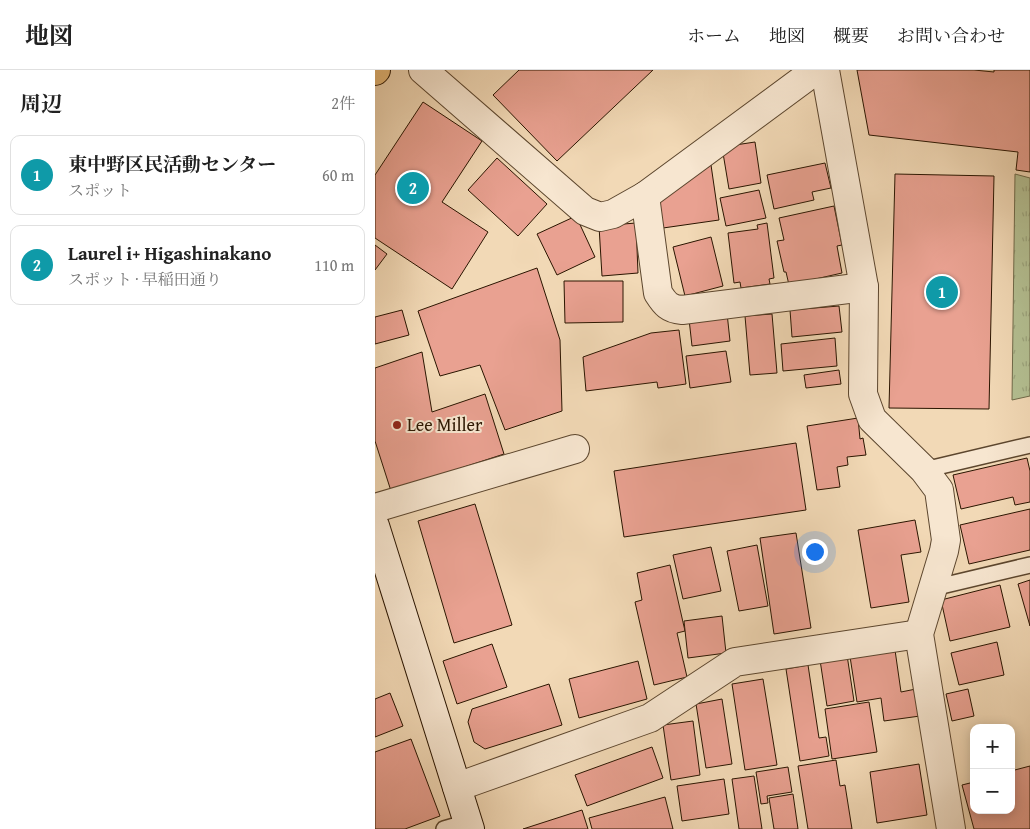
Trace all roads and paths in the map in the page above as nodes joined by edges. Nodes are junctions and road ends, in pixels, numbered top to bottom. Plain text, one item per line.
1 (423, 70) edge
2 (816, 70) edge
3 (825, 70) edge
4 (645, 196) junction
5 (864, 287) junction
6 (1030, 445) edge
7 (575, 449) dead end
8 (924, 470) junction
9 (375, 508) edge
10 (375, 526) edge
11 (1030, 565) edge
12 (933, 588) junction
13 (919, 634) junction
14 (457, 787) junction
15 (461, 827) edge
16 (951, 829) edge

1 - 4 street
2 - 4 street
3 - 5 street
4 - 5 street
5 - 8 street
6 - 8 lane
7 - 9 street
8 - 12 street
10 - 14 street
11 - 12 lane
12 - 13 street
13 - 14 street
13 - 16 street
14 - 15 street

